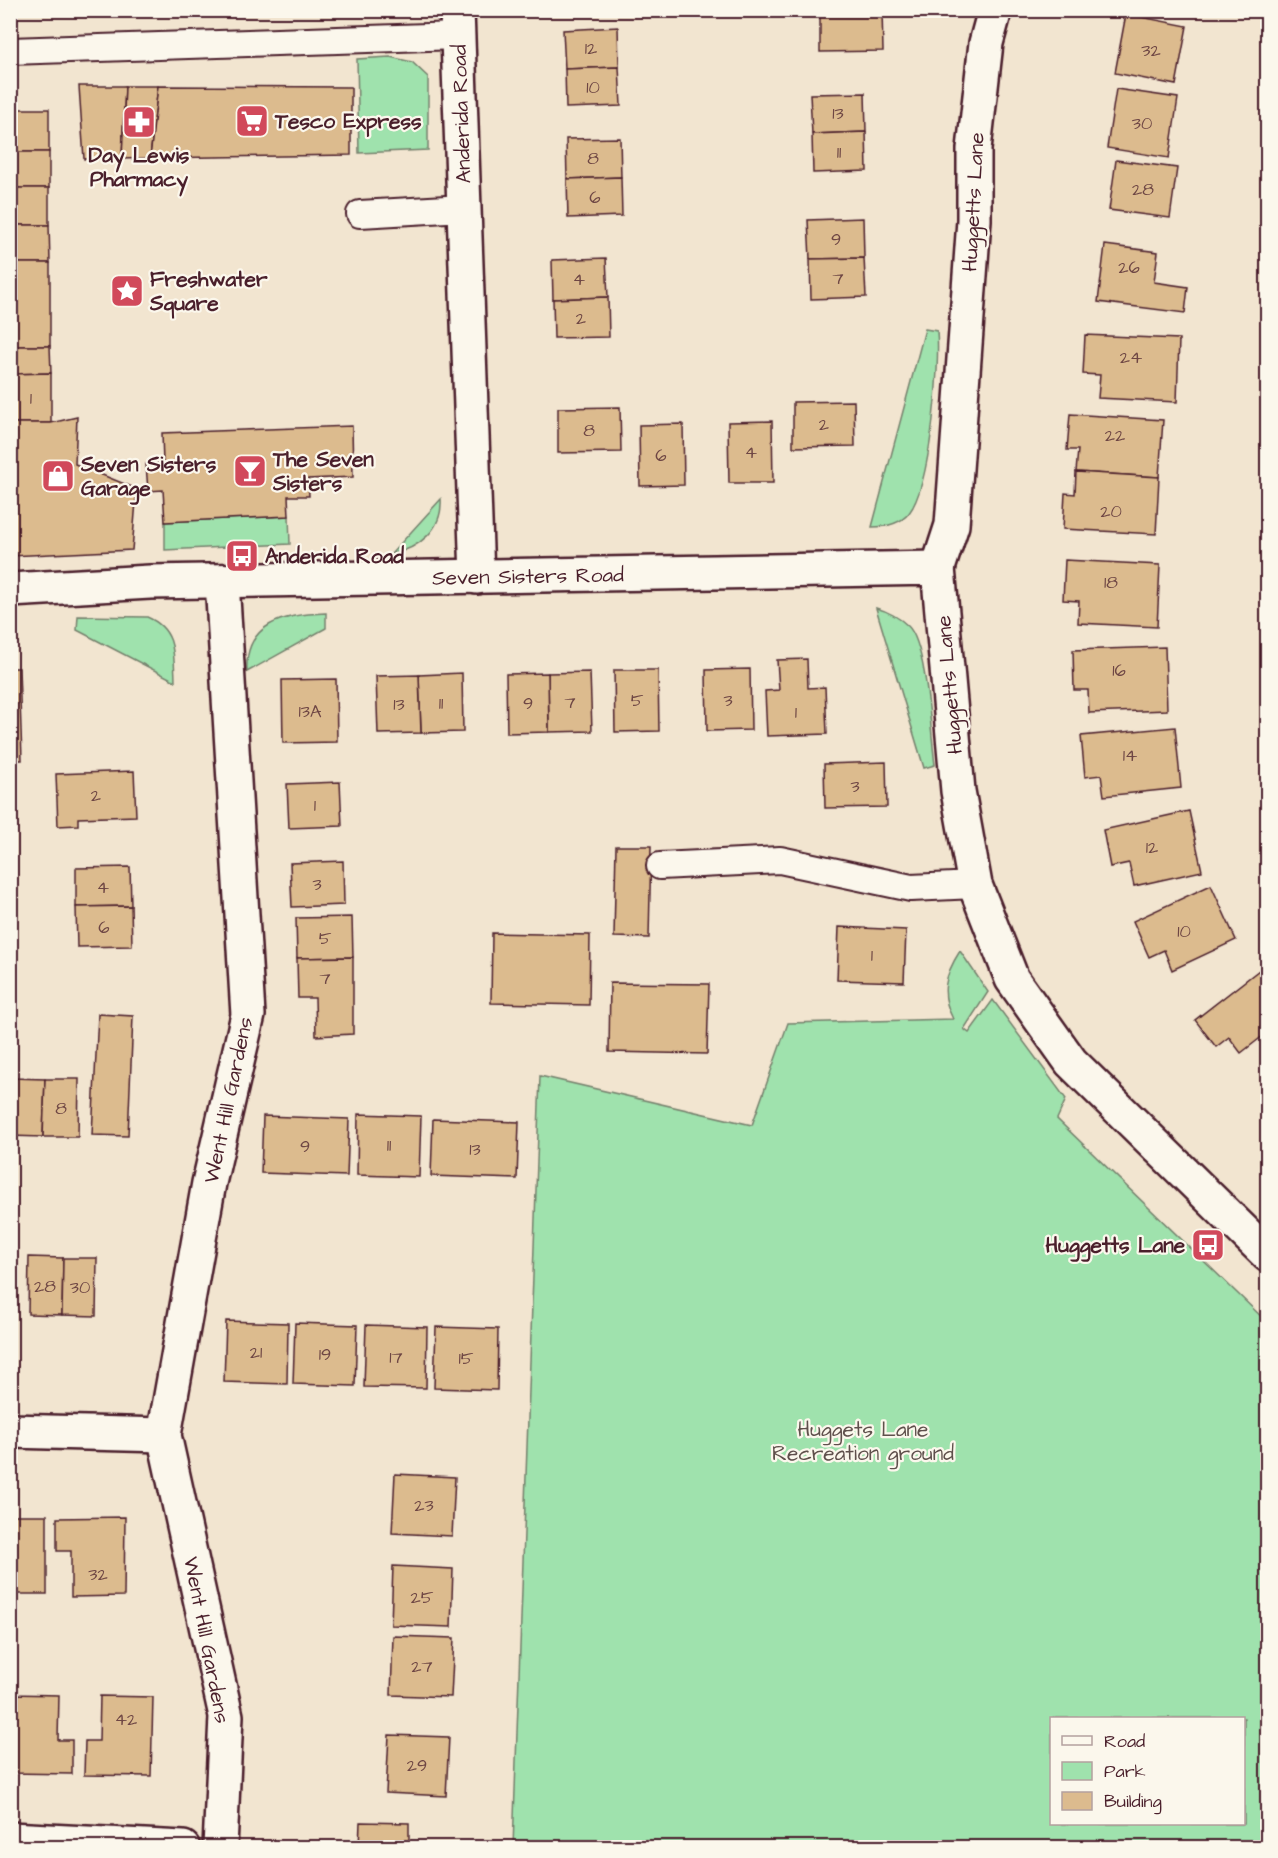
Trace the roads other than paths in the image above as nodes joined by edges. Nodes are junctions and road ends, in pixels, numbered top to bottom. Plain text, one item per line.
1 (995, 10) edge
2 (458, 23) edge
3 (10, 51) edge
4 (464, 208) junction
5 (360, 214) dead end
6 (938, 568) junction
7 (477, 577) junction
8 (222, 581) junction
9 (10, 590) edge
10 (660, 866) dead end
11 (975, 885) junction
12 (1268, 1255) edge
13 (10, 1431) edge
14 (164, 1435) junction
15 (10, 1839) edge
16 (183, 1848) edge
17 (220, 1848) edge

1 - 6 street, Huggetts Lane
2 - 3 lane
2 - 4 street, Anderida Road
4 - 5 lane
4 - 7 street, Anderida Road
6 - 7 street, Seven Sisters Road
6 - 11 street, Huggetts Lane
7 - 8 street, Seven Sisters Road
8 - 9 street, Seven Sisters Road
8 - 14 street, Went Hill Gardens
10 - 11 lane
11 - 12 street, Huggetts Lane
13 - 14 street
14 - 17 street, Went Hill Gardens
15 - 16 street

